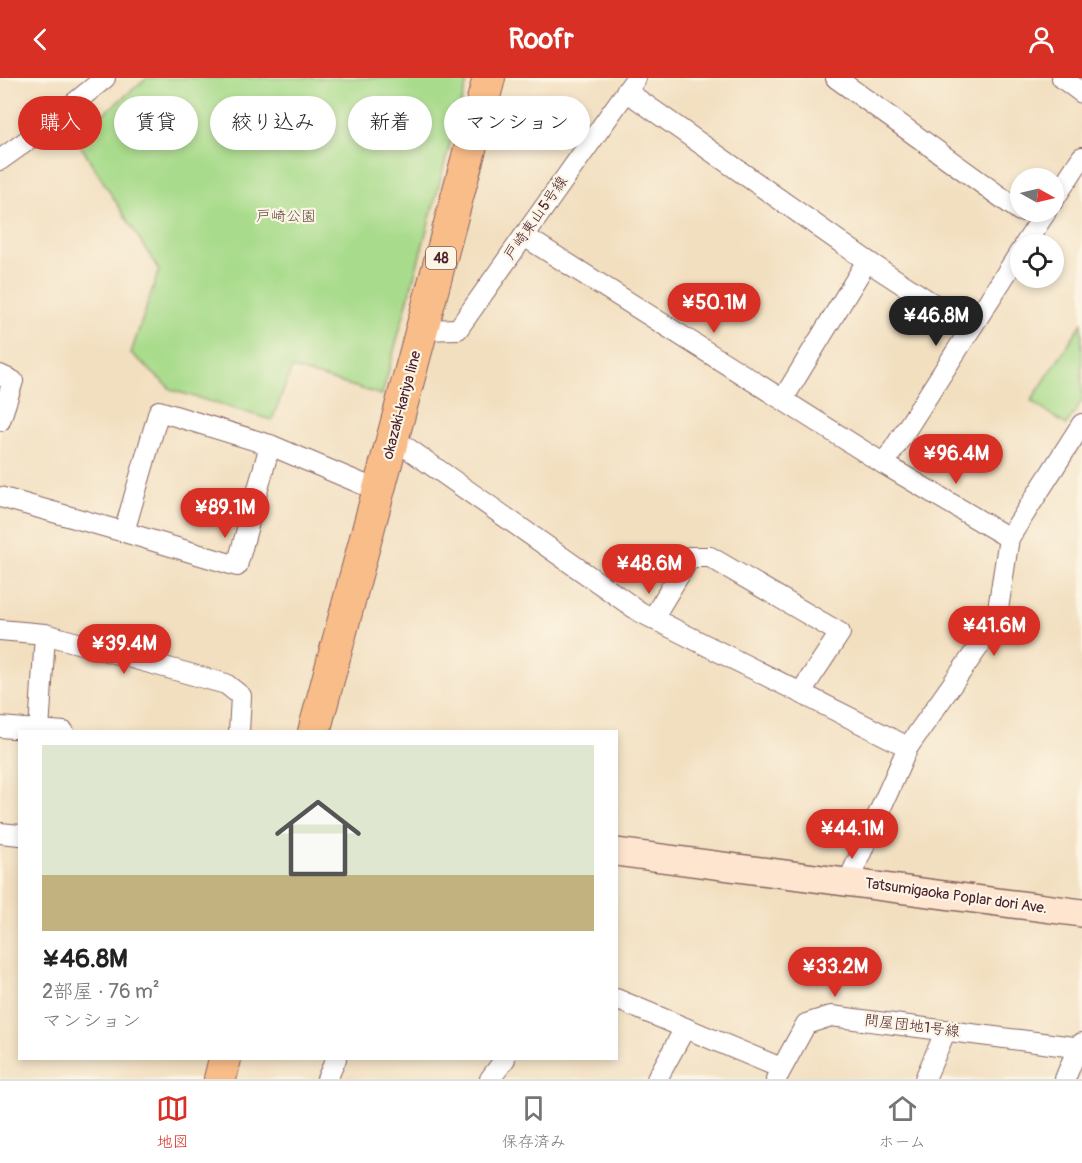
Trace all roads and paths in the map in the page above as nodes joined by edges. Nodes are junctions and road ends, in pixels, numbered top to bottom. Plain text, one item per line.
1 (105, 78) edge
2 (489, 78) edge
3 (836, 78) edge
4 (1062, 78) edge
5 (631, 85) edge
6 (1082, 93) edge
7 (1082, 157) edge
8 (0, 160) edge
9 (1064, 184) edge
10 (1010, 203) edge
11 (524, 236) junction
12 (867, 261) junction
13 (1010, 267) edge
14 (970, 328) junction
15 (422, 330) junction
16 (0, 375) edge
17 (783, 399) junction
18 (0, 421) edge
19 (1082, 424) edge
20 (393, 438) junction
21 (270, 446) junction
22 (1074, 453) edge
23 (884, 464) junction
24 (379, 491) junction
25 (0, 497) edge
26 (124, 532) junction
27 (1009, 538) junction
28 (652, 618) junction
29 (0, 630) edge
30 (45, 634) junction
31 (801, 692) junction
32 (0, 727) edge
33 (29, 730) edge
34 (39, 730) edge
35 (239, 730) edge
36 (315, 730) edge
37 (908, 747) junction
38 (0, 833) edge
39 (18, 835) edge
40 (618, 852) edge
41 (849, 882) junction
42 (1082, 913) edge
43 (618, 1000) edge
44 (685, 1028) junction
45 (946, 1030) junction
46 (1081, 1046) edge
47 (225, 1060) edge
48 (336, 1060) edge
49 (504, 1060) edge
50 (778, 1074) edge
51 (220, 1079) edge
52 (327, 1079) edge
53 (490, 1079) edge
54 (657, 1079) edge
55 (925, 1079) edge
56 (1065, 1079) edge

1 - 8 street
2 - 15 main road, okazaki-kariya line / 48
3 - 10 street
4 - 6 street
5 - 11 street, 戸崎東山5号線
5 - 12 street
7 - 9 street
11 - 15 street, 戸崎東山5号線
11 - 17 street
12 - 14 street
12 - 17 street
13 - 14 street
14 - 23 street
15 - 20 main road, okazaki-kariya line / 48
16 - 18 street
17 - 23 street
19 - 22 street
20 - 24 main road, okazaki-kariya line / 48
20 - 28 street
21 - 24 street
21 - 26 street
21 - 26 street
22 - 27 street
23 - 27 street
24 - 36 main road, okazaki-kariya line / 48
25 - 26 street
27 - 37 street
28 - 31 street
28 - 31 street
29 - 30 street
30 - 34 street
30 - 35 street
31 - 37 street
32 - 33 street
37 - 41 street
38 - 39 street
40 - 41 street, Tatsumigaoka Poplar dori Ave.
41 - 42 street, Tatsumigaoka Poplar dori Ave.
43 - 44 street
44 - 50 street
44 - 54 street
45 - 46 street, 問屋団地1号線
45 - 50 street, 問屋団地1号線
45 - 55 street
46 - 56 street
47 - 51 main road
48 - 52 street
49 - 53 street

